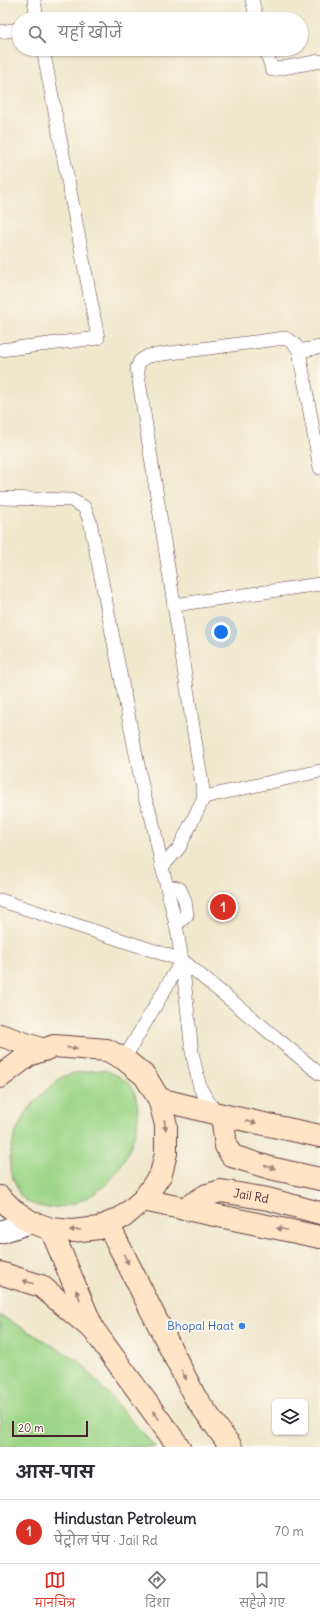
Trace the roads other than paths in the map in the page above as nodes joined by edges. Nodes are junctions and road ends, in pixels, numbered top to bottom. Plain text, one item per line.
1 (34, 0) edge
2 (252, 0) edge
3 (36, 12) edge
4 (255, 12) edge
5 (12, 30) edge
6 (0, 32) edge
7 (44, 56) edge
8 (268, 56) edge
9 (320, 61) edge
10 (320, 347) edge
11 (0, 350) edge
12 (299, 351) junction
13 (320, 468) edge
14 (0, 498) edge
15 (320, 584) edge
16 (174, 606) junction
17 (320, 771) edge
18 (204, 797) junction
19 (162, 867) junction
20 (0, 900) edge
21 (182, 960) junction
22 (0, 1035) edge
23 (44, 1050) junction
24 (124, 1059) junction
25 (320, 1074) edge
26 (0, 1078) edge
27 (159, 1099) junction
28 (219, 1115) junction
29 (319, 1134) edge
30 (320, 1179) edge
31 (0, 1197) edge
32 (143, 1200) junction
33 (184, 1209) junction
34 (320, 1213) edge
35 (31, 1222) junction
36 (108, 1224) junction
37 (51, 1229) junction
38 (0, 1232) edge
39 (320, 1237) edge
40 (0, 1273) edge
41 (93, 1329) junction
42 (179, 1447) edge
43 (231, 1447) edge

1 - 3 lane
2 - 4 lane
5 - 6 lane
7 - 11 lane
8 - 9 lane
10 - 12 lane
12 - 13 lane
12 - 16 lane
14 - 19 lane
15 - 16 lane
16 - 18 lane
17 - 18 lane
18 - 19 lane
19 - 21 lane
20 - 21 lane
21 - 24 lane
21 - 25 lane
21 - 28 lane
22 - 23 main road
23 -> 24 main road
23 - 26 main road
24 - 27 main road
27 - 28 main road
27 -> 32 main road
28 -> 29 main road
28 -> 30 main road
31 - 35 main road
32 - 33 main road
32 - 36 main road
33 - 34 main road, Jail Rd
39 -> 33 main road
35 - 37 main road
35 - 38 street
36 -> 37 main road
36 -> 43 main road
41 -> 37 main road
41 -> 40 main road
42 -> 41 main road

